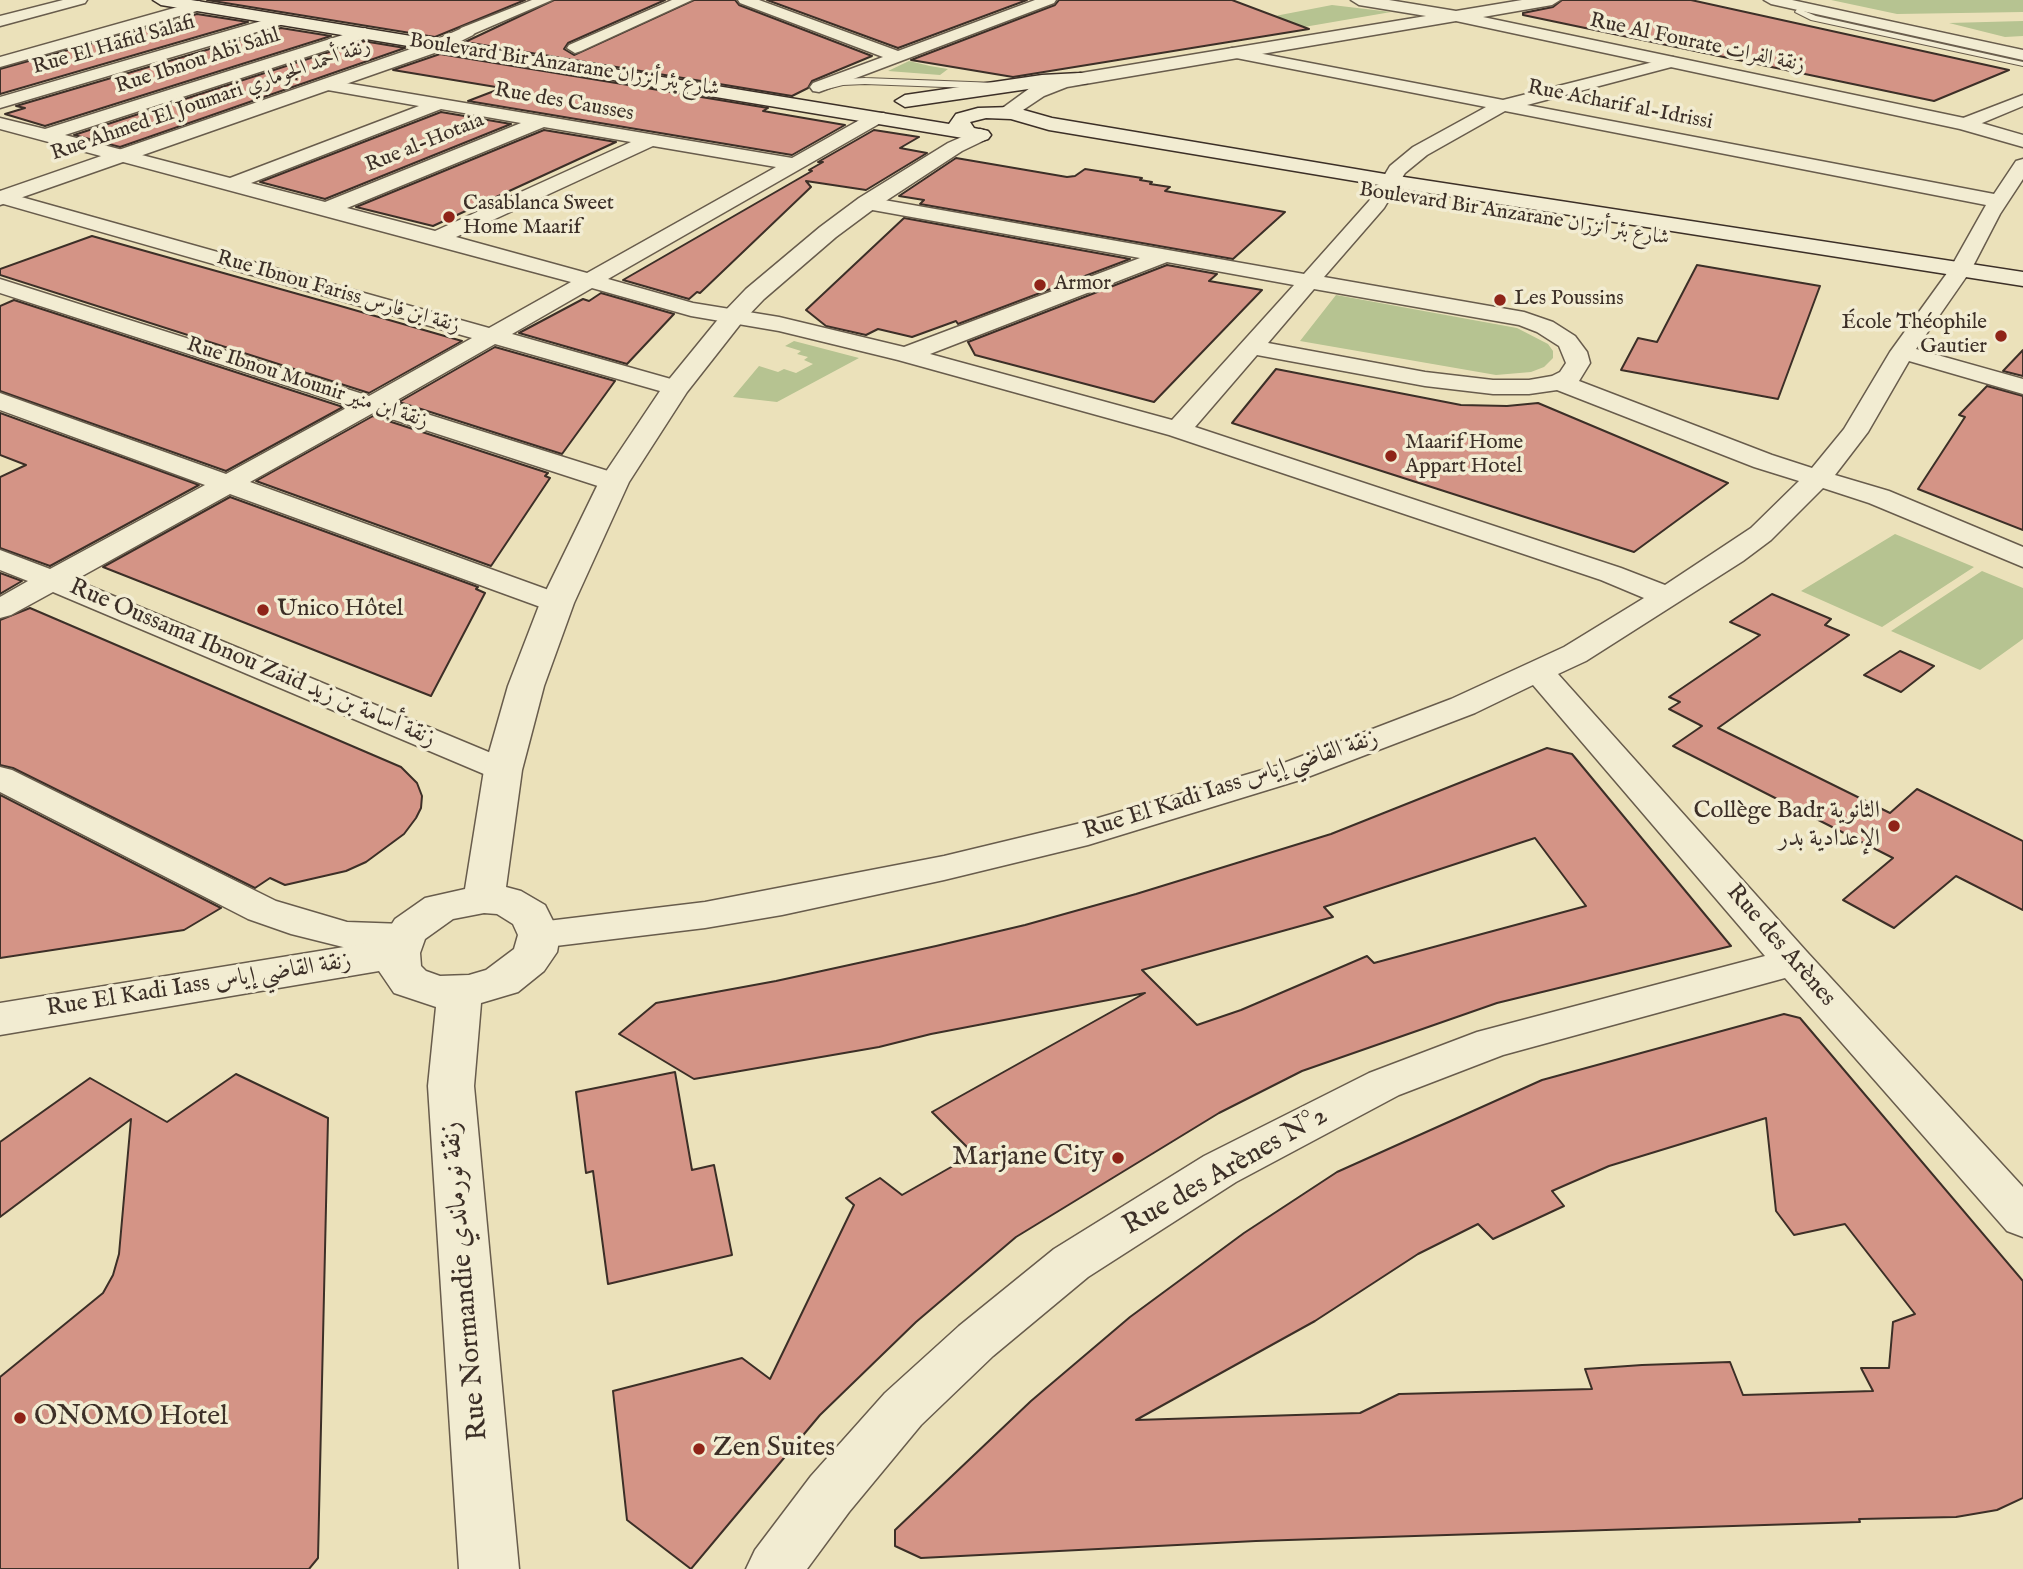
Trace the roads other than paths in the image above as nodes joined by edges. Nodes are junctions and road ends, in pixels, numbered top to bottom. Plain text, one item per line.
1 (80, 0) edge
2 (161, 0) edge
3 (264, 0) edge
4 (545, 0) edge
5 (685, 0) edge
6 (746, 0) edge
7 (1049, 0) edge
8 (1359, 0) edge
9 (1552, 0) edge
10 (1771, 0) edge
11 (199, 6) junction
12 (1800, 7) junction
13 (1456, 16) junction
14 (377, 17) dead end
15 (282, 20) junction
16 (0, 21) edge
17 (467, 31) junction
18 (365, 33) junction
19 (501, 36) dead end
20 (440, 37) junction
21 (569, 47) joint
22 (611, 53) dead end
23 (1232, 53) junction
24 (2023, 55) edge
25 (895, 56) junction
26 (0, 62) edge
27 (1673, 62) junction
28 (2023, 64) edge
29 (1080, 79) junction
30 (328, 85) junction
31 (815, 86) junction
32 (1005, 86) junction
33 (905, 100) junction
34 (2023, 100) edge
35 (0, 103) edge
36 (438, 105) junction
37 (1501, 106) junction
38 (999, 112) junction
39 (878, 117) junction
40 (540, 122) junction
41 (0, 123) edge
42 (1964, 124) junction
43 (1001, 132) junction
44 (45, 135) junction
45 (650, 140) junction
46 (2023, 141) edge
47 (122, 156) junction
48 (794, 164) junction
49 (2023, 165) edge
50 (231, 184) junction
51 (1388, 187) junction
52 (0, 198) edge
53 (1999, 201) junction
54 (867, 203) junction
55 (327, 209) junction
56 (437, 238) junction
57 (1167, 255) junction
58 (1955, 278) junction
59 (2023, 279) edge
60 (1312, 280) junction
61 (590, 281) junction
62 (0, 286) edge
63 (2023, 296) edge
64 (733, 317) junction
65 (491, 337) junction
66 (1252, 347) junction
67 (1902, 352) junction
68 (906, 355) junction
69 (1559, 382) junction
70 (2023, 387) edge
71 (676, 388) junction
72 (0, 401) edge
73 (371, 405) junction
74 (1178, 430) junction
75 (1819, 477) junction
76 (614, 482) junction
77 (226, 484) junction
78 (2023, 558) edge
79 (0, 559) edge
80 (52, 580) junction
81 (1669, 597) junction
82 (557, 603) junction
83 (0, 608) edge
84 (1539, 672) junction
85 (503, 770) junction
86 (0, 778) edge
87 (484, 899) junction
88 (539, 935) junction
89 (401, 945) junction
90 (1793, 962) junction
91 (460, 992) junction
92 (0, 1019) edge
93 (2023, 1218) edge
94 (489, 1569) edge
95 (774, 1569) edge

1 - 16 street
2 - 11 street, Boulevard Bir Anzarane شارع بئر أنزران
3 - 14 street, Boulevard Bir Anzarane شارع بئر أنزران
4 - 17 street
5 - 21 street
6 - 25 street
7 - 25 street
8 - 13 street, Rue Al Fourate زنقة الفرات
9 - 13 street
10 - 12 street
11 - 15 street, Boulevard Bir Anzarane شارع بئر أنزران
11 - 26 street
12 - 24 street
12 - 28 lane
13 - 23 street
13 - 27 street, Rue Al Fourate زنقة الفرات
15 - 18 street, Boulevard Bir Anzarane شارع بئر أنزران
15 - 35 street, Rue El Hafid Salafi
17 - 19 street, Boulevard Bir Anzarane شارع بئر أنزران
17 - 20 street, Boulevard Bir Anzarane شارع بئر أنزران
18 - 20 street, Boulevard Bir Anzarane شارع بئر أنزران
18 - 44 street, Rue Ibnou Abi Sahl
20 - 30 street, Rue Ahmed El Joumari زنقة أحمد الجوماري
20 - 39 street, Boulevard Bir Anzarane شارع بئر أنزران
21 - 22 street, Boulevard Bir Anzarane شارع بئر أنزران
23 - 29 street
23 - 37 street, Rue Acharif al-Idrissi
25 - 31 street
27 - 37 street
27 - 42 street, Rue Al Fourate زنقة الفرات
29 - 32 street
29 - 38 street
30 - 36 street, Rue des Causses
30 - 47 street, Rue Ahmed El Joumari زنقة أحمد الجوماري
31 - 32 lane
31 - 33 street
32 - 33 street
33 - 38 street
34 - 42 street
36 - 40 street, Rue des Causses
36 - 50 street
37 - 51 street
37 - 53 street, Rue Acharif al-Idrissi
38 - 43 street
38 - 43 street
39 - 43 street, Boulevard Bir Anzarane شارع بئر أنزران
39 - 48 street
40 - 45 street, Rue des Causses
40 - 55 street, Rue al-Hotaia
41 - 44 street
42 - 46 street, Rue Al Fourate زنقة الفرات
43 - 51 street, Boulevard Bir Anzarane شارع بئر أنزران
43 - 54 street
44 - 47 street
45 - 48 street, Rue des Causses
45 - 56 street
47 - 50 street
47 - 52 street, Rue Ahmed El Joumari زنقة أحمد الجوماري
48 - 61 street
49 - 53 street, Rue El Kadi Iass زنقة القاضي إياس
50 - 55 street
51 - 58 street, Boulevard Bir Anzarane شارع بئر أنزران
51 - 60 street
52 - 65 street, Rue Ibnou Fariss زنقة ابن فارس
53 - 58 street, Rue El Kadi Iass زنقة القاضي إياس
54 - 57 street
54 - 64 street
55 - 56 street
56 - 61 street
57 - 60 street
57 - 68 street
58 - 59 street, Boulevard Bir Anzarane شارع بئر أنزران
58 - 63 street, Boulevard Bir Anzarane شارع بئر أنزران
58 - 67 street, Rue El Kadi Iass زنقة القاضي إياس
60 - 66 street
60 - 69 street
61 - 64 street
61 - 65 street
62 - 73 street, Rue Ibnou Mounir زنقة ابن منير
64 - 68 street
64 - 71 street
65 - 71 street, Rue Ibnou Fariss زنقة ابن فارس
65 - 73 street
66 - 69 street
66 - 74 street
67 - 70 street
67 - 75 street, Rue El Kadi Iass زنقة القاضي إياس
68 - 74 street
69 - 75 street
71 - 76 street
72 - 77 street
73 - 76 street, Rue Ibnou Mounir زنقة ابن منير
73 - 77 street
74 - 81 street
75 - 78 street
75 - 81 street, Rue El Kadi Iass زنقة القاضي إياس
76 - 82 street
77 - 80 street
77 - 82 street
79 - 80 street, Rue Oussama Ibnou Zaid زنقة أسامة بن زيد
80 - 83 street
80 - 85 street, Rue Oussama Ibnou Zaid زنقة أسامة بن زيد
81 - 84 street, Rue El Kadi Iass زنقة القاضي إياس
82 - 85 street
84 - 88 street, Rue El Kadi Iass زنقة القاضي إياس
84 - 90 street, Rue des Arènes
85 - 87 street
86 - 89 street
87 - 88 street
87 - 89 street
88 - 91 street
89 - 91 street
89 - 92 street, Rue El Kadi Iass زنقة القاضي إياس
90 - 93 street, Rue des Arènes
90 - 95 street, Rue des Arènes N°2
91 - 94 street, Rue Normandie زنقة نورماندي

